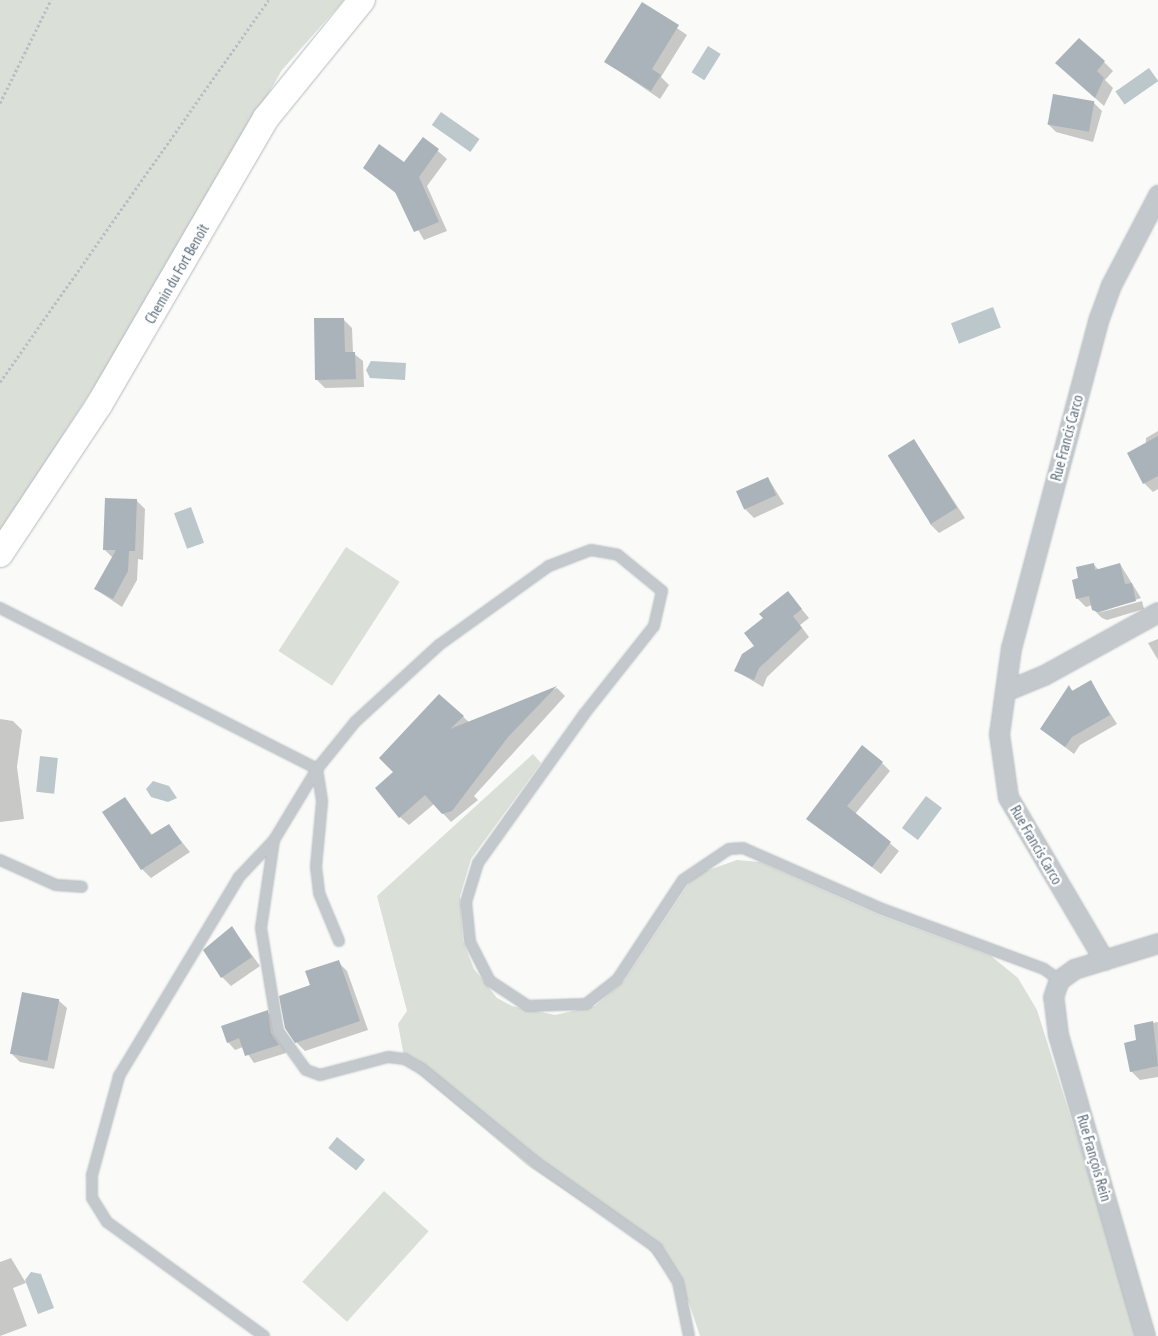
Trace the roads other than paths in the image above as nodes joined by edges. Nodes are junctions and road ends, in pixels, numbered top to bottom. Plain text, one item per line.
1 (362, 0) edge
2 (1158, 195) edge
3 (0, 554) edge
4 (0, 608) edge
5 (1158, 612) edge
6 (1005, 691) junction
7 (317, 769) junction
8 (274, 840) junction
9 (0, 860) edge
10 (82, 887) dead end
11 (339, 941) dead end
12 (1158, 943) edge
13 (1104, 960) junction
14 (1059, 980) junction
15 (264, 1336) edge
16 (689, 1336) edge
17 (1145, 1336) edge

1 - 3 street, Chemin du Fort Benoît
2 - 6 street, Rue Francis Carco
4 - 7 lane
5 - 6 street
6 - 13 street, Rue Francis Carco
7 - 8 lane
7 - 11 lane
7 - 14 lane
8 - 15 lane
8 - 16 lane
9 - 10 lane
12 - 13 street
13 - 14 street
14 - 17 street, Rue François Rein

